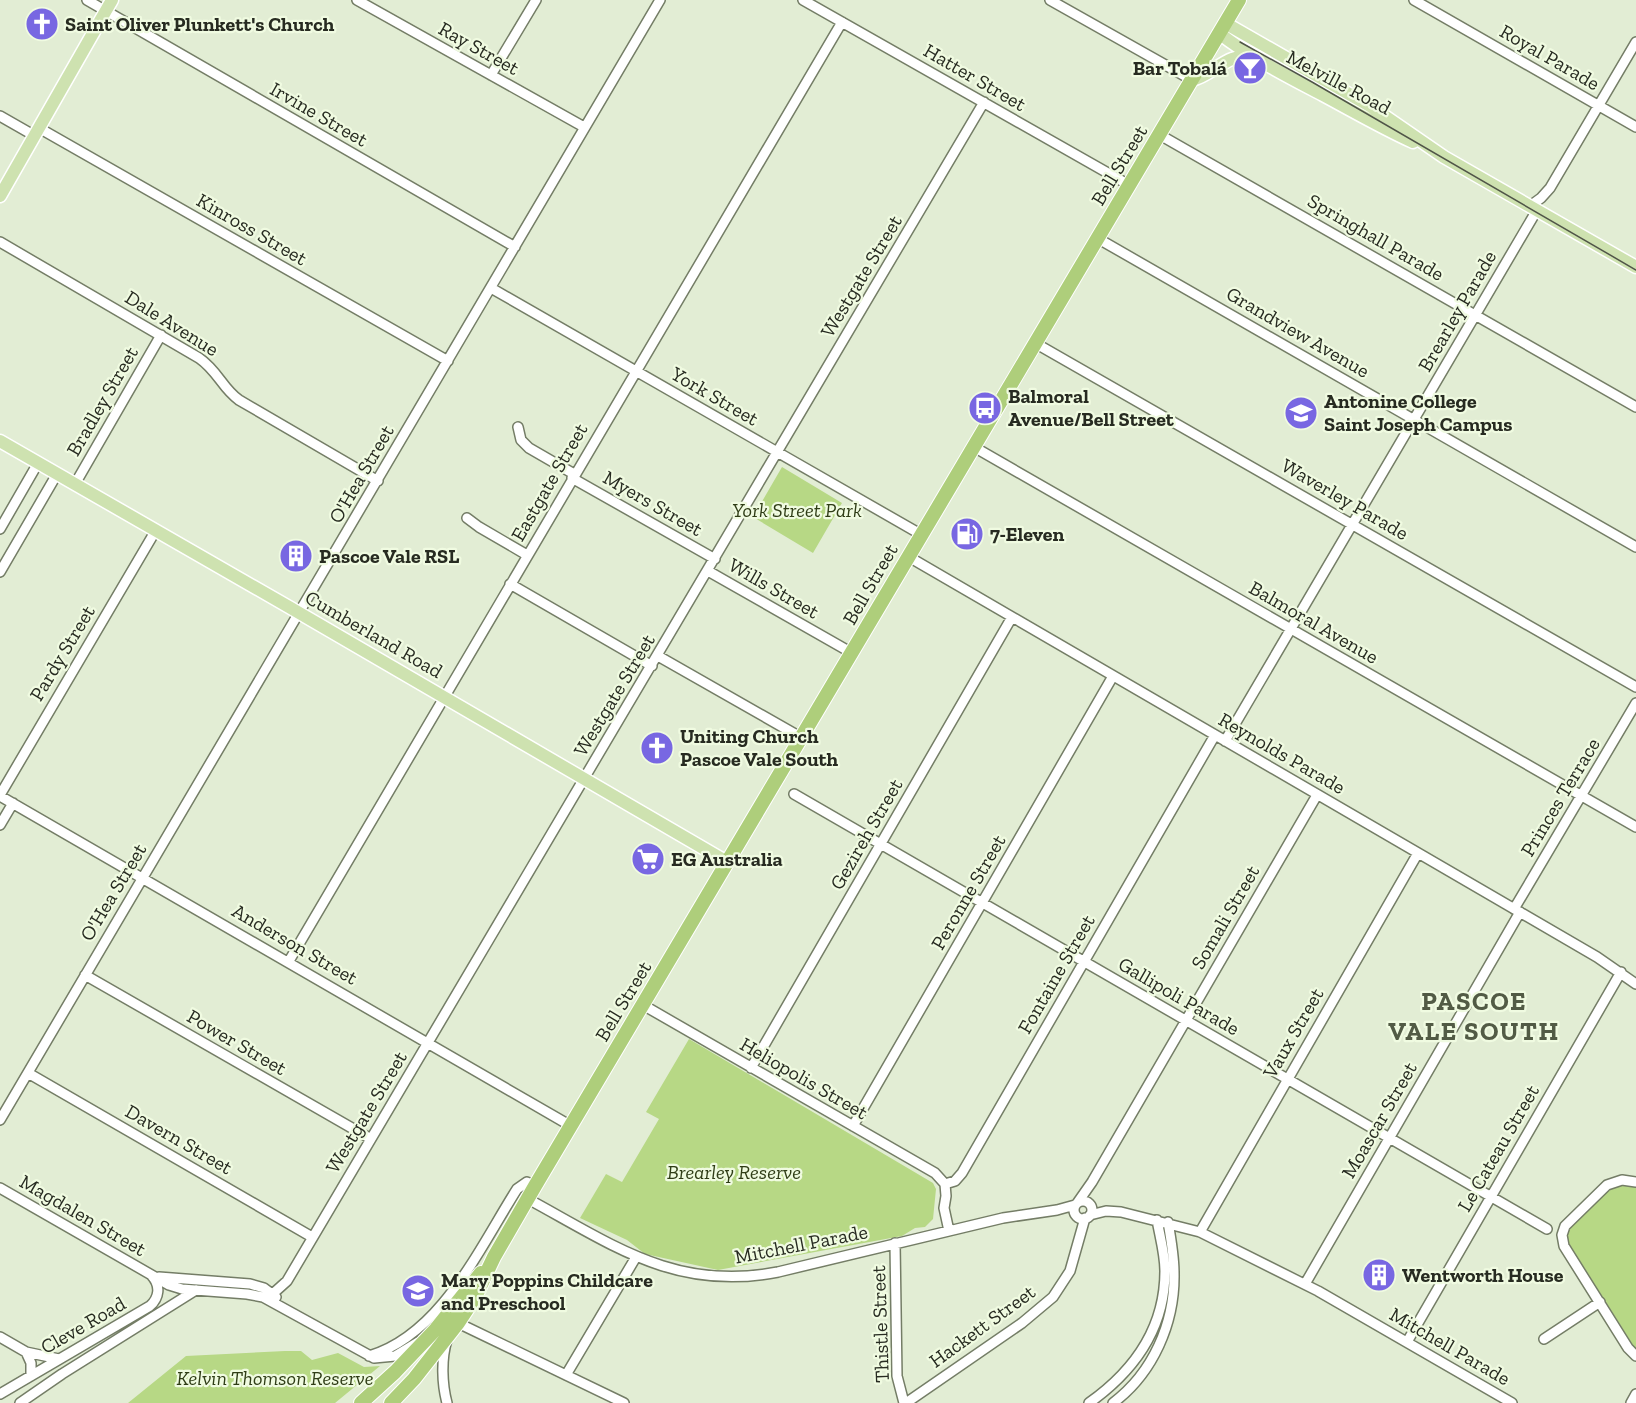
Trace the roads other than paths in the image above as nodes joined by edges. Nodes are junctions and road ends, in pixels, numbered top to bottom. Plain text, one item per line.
1 (87, 0) edge
2 (112, 0) edge
3 (357, 0) edge
4 (536, 0) edge
5 (660, 0) edge
6 (803, 0) edge
7 (1050, 0) edge
8 (1239, 0) edge
9 (1414, 0) edge
10 (106, 11) junction
11 (842, 22) junction
12 (1222, 28) junction
13 (1636, 42) edge
14 (1256, 59) junction
15 (491, 75) junction
16 (1192, 80) junction
17 (984, 102) junction
18 (1599, 106) junction
19 (0, 116) edge
20 (584, 127) junction
21 (1636, 127) edge
22 (37, 132) junction
23 (1160, 135) junction
24 (1444, 157) junction
25 (1129, 185) junction
26 (1550, 188) junction
27 (0, 196) edge
28 (1537, 210) junction
29 (1097, 238) junction
30 (0, 242) edge
31 (515, 247) junction
32 (1636, 267) edge
33 (491, 288) junction
34 (1475, 315) junction
35 (160, 335) junction
36 (1035, 343) junction
37 (448, 361) junction
38 (635, 371) junction
39 (1636, 407) edge
40 (1414, 419) junction
41 (518, 427) dead end
42 (0, 441) edge
43 (974, 447) junction
44 (778, 453) junction
45 (38, 463) junction
46 (57, 474) junction
47 (573, 476) junction
48 (378, 481) junction
49 (75, 484) junction
50 (467, 518) dead end
51 (1352, 524) junction
52 (0, 529) edge
53 (156, 530) junction
54 (922, 535) junction
55 (1636, 547) edge
56 (527, 555) junction
57 (909, 557) junction
58 (715, 559) junction
59 (708, 571) junction
60 (0, 572) edge
61 (510, 584) junction
62 (299, 613) junction
63 (1012, 617) junction
64 (1290, 629) junction
65 (852, 653) junction
66 (658, 656) junction
67 (652, 666) junction
68 (1113, 676) junction
69 (1636, 687) edge
70 (444, 697) junction
71 (1636, 703) edge
72 (1215, 735) junction
73 (802, 738) junction
74 (1225, 741) junction
75 (585, 779) junction
76 (794, 794) dead end
77 (0, 795) edge
78 (1317, 795) junction
79 (1581, 796) junction
80 (13, 803) junction
81 (0, 825) edge
82 (1636, 827) edge
83 (881, 844) junction
84 (1418, 853) junction
85 (727, 862) junction
86 (143, 877) junction
87 (982, 903) junction
88 (1517, 911) junction
89 (289, 961) junction
90 (1084, 962) junction
91 (1621, 972) junction
92 (85, 975) junction
93 (1636, 984) edge
94 (643, 1005) junction
95 (1186, 1020) junction
96 (429, 1042) junction
97 (751, 1068) junction
98 (28, 1073) junction
99 (1287, 1079) junction
100 (0, 1120) edge
101 (572, 1126) junction
102 (853, 1126) junction
103 (1389, 1138) junction
104 (371, 1139) junction
105 (1636, 1182) edge
106 (945, 1184) junction
107 (535, 1186) junction
108 (0, 1188) edge
109 (1491, 1197) junction
110 (528, 1199) junction
111 (1082, 1210) junction
112 (1157, 1220) junction
113 (1168, 1222) junction
114 (1547, 1229) dead end
115 (949, 1231) junction
116 (1200, 1232) junction
117 (312, 1237) junction
118 (895, 1243) junction
119 (494, 1257) junction
120 (636, 1257) junction
121 (148, 1273) junction
122 (1305, 1284) junction
123 (196, 1290) junction
124 (270, 1297) junction
125 (1600, 1302) junction
126 (458, 1323) junction
127 (436, 1329) junction
128 (0, 1337) edge
129 (448, 1338) junction
130 (1544, 1339) dead end
131 (1407, 1342) junction
132 (26, 1352) junction
133 (365, 1354) junction
134 (1636, 1356) edge
135 (59, 1359) junction
136 (566, 1375) junction
137 (31, 1376) junction
138 (414, 1379) junction
139 (0, 1394) edge
140 (1636, 1394) edge
141 (20, 1403) edge
142 (362, 1403) edge
143 (391, 1403) edge
144 (398, 1403) edge
145 (447, 1403) edge
146 (624, 1403) edge
147 (905, 1403) edge
148 (1089, 1403) edge
149 (1113, 1403) edge
150 (1512, 1403) edge
151 (1631, 1403) edge

1 - 10 street, Irvine Street
2 - 10 main road
3 - 15 street, Ray Street
4 - 15 street
5 - 20 street, O'Hea Street
6 - 11 street, Hatter Street
7 - 16 street
8 - 12 highway, Bell Street
9 - 18 street, Royal Parade
10 - 22 main road
10 - 31 street, Irvine Street
11 - 17 street, Hatter Street
11 - 38 street, Eastgate Street
12 - 14 main road, Melville Road
12 - 16 highway, Bell Street
12 - 24 main road, Melville Road
13 - 18 street, Brearley Parade
14 - 16 main road
14 - 24 main road, Melville Road
15 - 20 street, Ray Street
16 - 23 highway, Bell Street
17 - 25 street, Hatter Street
17 - 44 street, Westgate Street
18 - 21 street, Royal Parade
18 - 26 street, Brearley Parade
19 - 22 street, Kinross Street
20 - 31 street, O'Hea Street
22 - 27 main road
22 - 37 street, Kinross Street
23 - 25 highway, Bell Street
23 - 34 street, Springhall Parade
24 - 28 main road, Melville Road
25 - 29 highway, Bell Street
26 - 28 street, Brearley Parade
26 - 28 street, Brearley Parade
28 - 32 main road, Melville Road
28 - 34 street, Brearley Parade
29 - 36 highway, Bell Street
29 - 40 street, Grandview Avenue
30 - 35 street, Dale Avenue
31 - 33 street, O'Hea Street
33 - 37 street, O'Hea Street
33 - 38 street, York Street
34 - 39 street, Springhall Parade
34 - 40 street, Brearley Parade
35 - 48 street, Dale Avenue
35 - 49 street, Bradley Street
36 - 43 highway, Bell Street
36 - 51 street, Waverley Parade
37 - 48 street, O'Hea Street
38 - 44 street, York Street
38 - 47 street, Eastgate Street
40 - 51 street, Brearley Parade
40 - 55 street, Grandview Avenue
41 - 47 street, Myers Street
42 - 45 main road, Cumberland Road
43 - 54 highway, Bell Street
43 - 64 street, Balmoral Avenue
44 - 54 street, York Street
44 - 58 street, Westgate Street
45 - 46 main road, Cumberland Road
45 - 52 street
46 - 49 main road, Cumberland Road
46 - 60 street
47 - 56 street, Eastgate Street
47 - 58 street, Myers Street
48 - 62 street, O'Hea Street
49 - 53 main road, Cumberland Road
50 - 56 street
51 - 64 street, Brearley Parade
51 - 69 street, Waverley Parade
53 - 62 main road, Cumberland Road
53 - 77 street, Pardy Street
54 - 57 highway, Bell Street
56 - 61 street, Eastgate Street
57 - 63 street, Reynolds Parade
57 - 65 highway, Bell Street
58 - 59 street, Westgate Street
59 - 65 street, Wills Street
59 - 66 street, Westgate Street
61 - 67 street
61 - 70 street, Eastgate Street
62 - 70 main road, Cumberland Road
62 - 86 street, O'Hea Street
63 - 68 street, Reynolds Parade
63 - 83 street, Gezireh Street
64 - 74 street, Brearley Parade
64 - 79 street, Balmoral Avenue
65 - 73 highway, Bell Street
66 - 67 street, Westgate Street
66 - 73 street
67 - 75 street, Westgate Street
68 - 72 street, Reynolds Parade
68 - 87 street, Peronne Street
70 - 75 main road, Cumberland Road
70 - 89 street, Eastgate Street
71 - 79 street, Princes Terrace
72 - 74 street, Reynolds Parade
72 - 90 street, Fontaine Street
73 - 85 highway, Bell Street
74 - 78 street, Reynolds Parade
75 - 85 main road, Cumberland Road
75 - 96 street, Westgate Street
76 - 83 street, Gallipoli Parade
77 - 80 street, Anderson Street
78 - 84 street, Reynolds Parade
78 - 95 street, Somali Street
79 - 82 street, Balmoral Avenue
79 - 88 street, Princes Terrace
80 - 81 street
80 - 86 street, Anderson Street
83 - 87 street, Gallipoli Parade
83 - 97 street, Gezireh Street
84 - 88 street, Reynolds Parade
84 - 99 street, Vaux Street
85 - 94 highway, Bell Street
86 - 89 street, Anderson Street
86 - 92 street, O'Hea Street
87 - 90 street, Gallipoli Parade
87 - 102 street, Peronne Street
88 - 91 street, Reynolds Parade
88 - 103 street, Moascar Street
89 - 96 street, Anderson Street
90 - 95 street, Gallipoli Parade
90 - 106 street, Fontaine Street
91 - 93 street, Reynolds Parade
91 - 109 street, Le Cateau Street
92 - 98 street, O'Hea Street
92 - 104 street, Power Street
94 - 97 street, Heliopolis Street
94 - 101 highway, Bell Street
95 - 99 street, Gallipoli Parade
95 - 111 street, Somali Street
96 - 101 street, Anderson Street
96 - 104 street, Westgate Street
97 - 102 street, Heliopolis Street
98 - 100 street, O'Hea Street
98 - 117 street, Davern Street
99 - 103 street, Gallipoli Parade
99 - 116 street, Vaux Street
101 - 107 highway, Bell Street
102 - 106 street, Heliopolis Street
103 - 109 street, Gallipoli Parade
103 - 122 street, Moascar Street
104 - 117 street, Westgate Street
105 - 125 street
106 - 115 street
107 - 110 highway, Bell Street
107 - 133 street
108 - 121 street, Magdalen Street
109 - 114 street, Gallipoli Parade
109 - 131 street, Le Cateau Street
110 - 119 highway, Bell Street
110 - 120 street, Mitchell Parade
111 - 112 street, Mitchell Parade
111 - 115 street, Mitchell Parade
111 - 147 street, Hackett Street
112 - 113 street, Mitchell Parade
112 - 148 street
113 - 116 street, Mitchell Parade
113 - 149 street
115 - 118 street, Mitchell Parade
116 - 122 street, Mitchell Parade
117 - 124 street, Westgate Street
118 - 120 street, Mitchell Parade
118 - 147 street, Thistle Street
119 - 126 highway, Bell Street
119 - 127 highway, Bell Street
120 - 136 street
121 - 123 street, Magdalen Street
121 - 124 street, Magdalen Street
121 - 135 street, Cleve Road
122 - 131 street, Mitchell Parade
123 - 124 street, Magdalen Street
123 - 141 street, Cleve Road
124 - 133 street, Magdalen Street
125 - 130 street
125 - 134 street
126 - 129 highway, Bell Street
126 - 136 street
127 - 133 street
127 - 142 highway, Bell Street
128 - 132 street
129 - 138 highway, Bell Street
129 - 145 street
131 - 150 street, Mitchell Parade
132 - 135 street
132 - 137 street
135 - 137 street, Cleve Road
136 - 146 street
137 - 139 street, Cleve Road
138 - 143 highway, Bell Street
138 - 144 main road
140 - 151 street

